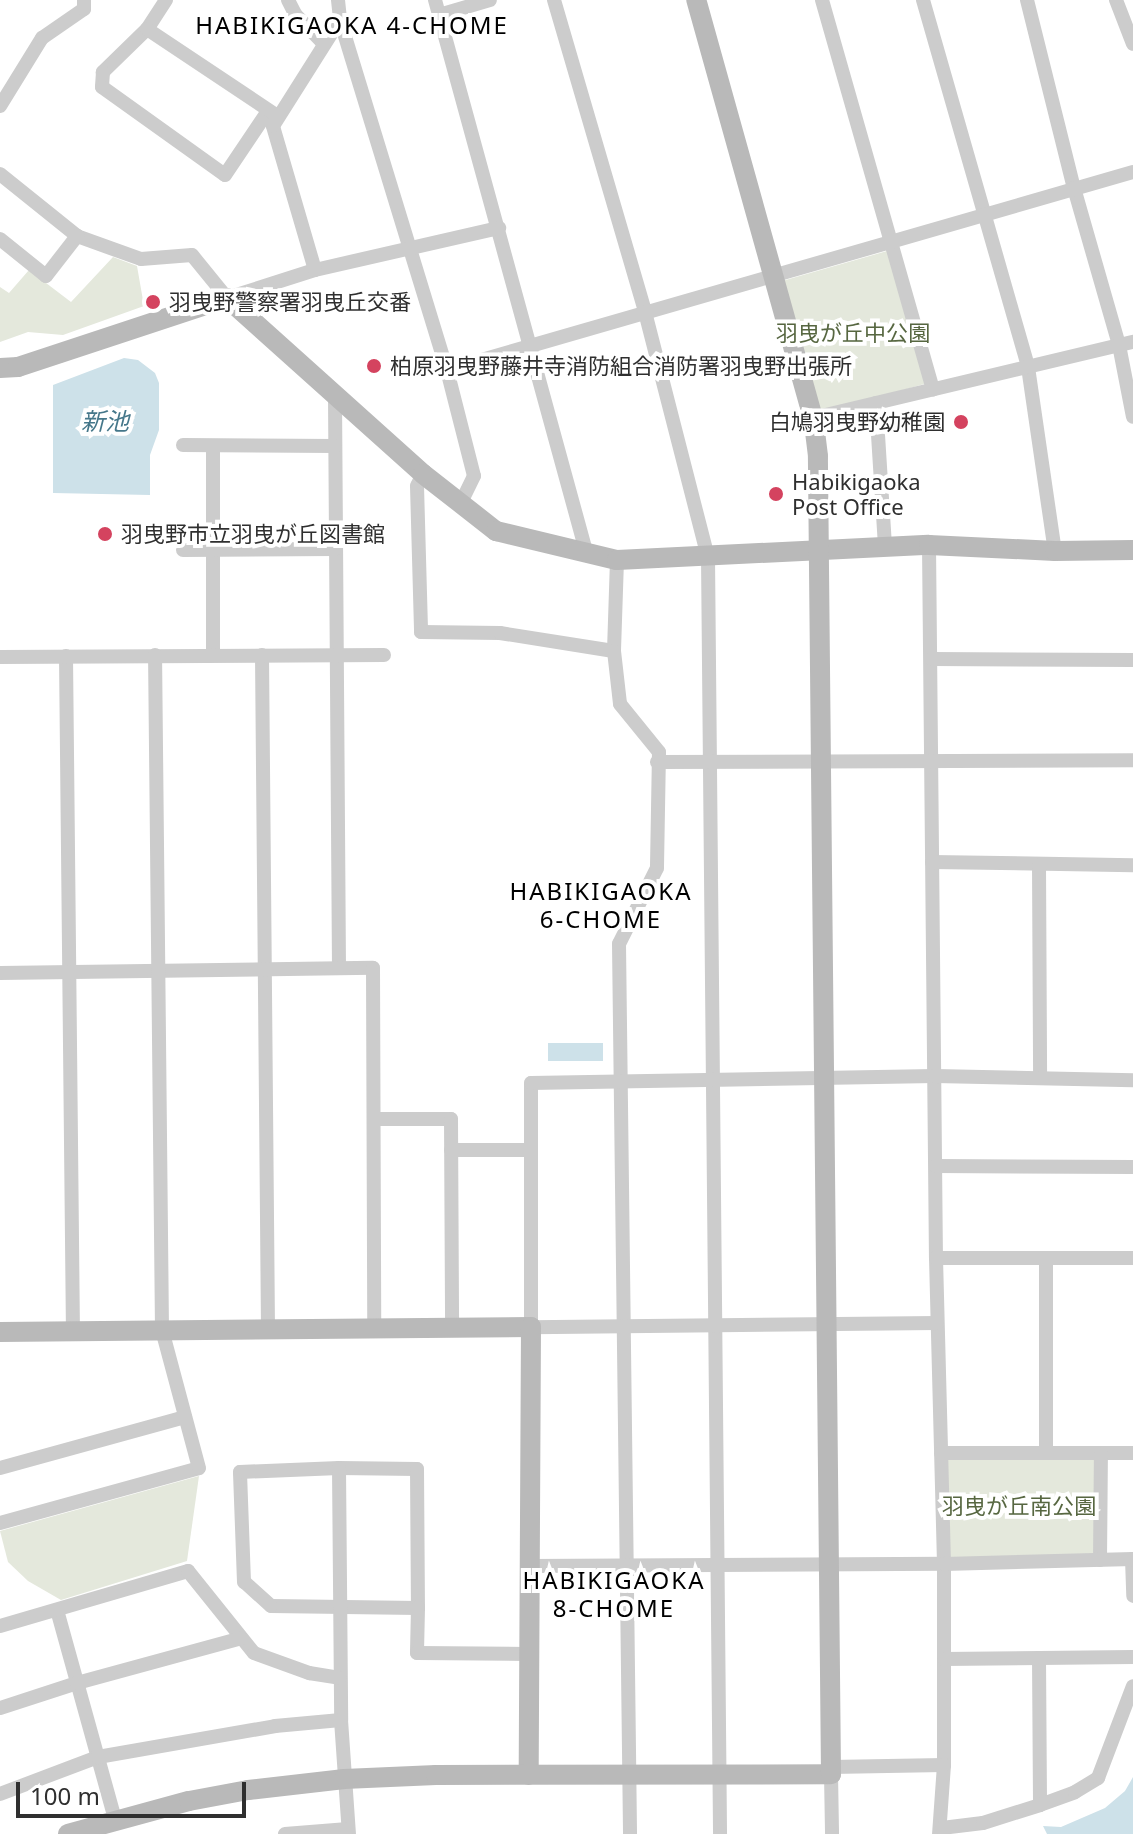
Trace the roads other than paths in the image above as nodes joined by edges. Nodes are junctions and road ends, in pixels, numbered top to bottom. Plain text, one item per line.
1 (84, 0) edge
2 (166, 0) edge
3 (288, 0) edge
4 (338, 0) edge
5 (435, 0) edge
6 (490, 0) edge
7 (554, 0) edge
8 (696, 0) edge
9 (822, 0) edge
10 (923, 0) edge
11 (1027, 0) edge
12 (1116, 0) edge
13 (439, 15) junction
14 (340, 20) junction
15 (147, 29) junction
16 (324, 44) junction
17 (1133, 44) edge
18 (0, 106) edge
19 (274, 114) junction
20 (1133, 172) edge
21 (0, 174) edge
22 (1074, 188) junction
23 (987, 217) junction
24 (499, 228) junction
25 (77, 236) junction
26 (0, 239) edge
27 (891, 245) junction
28 (408, 248) junction
29 (315, 270) junction
30 (773, 277) junction
31 (227, 298) junction
32 (645, 312) junction
33 (1126, 344) edge
34 (532, 346) junction
35 (1028, 367) junction
36 (0, 368) edge
37 (447, 370) junction
38 (933, 390) junction
39 (335, 397) junction
40 (876, 403) junction
41 (1133, 417) edge
42 (813, 418) junction
43 (183, 445) dead end
44 (213, 446) junction
45 (335, 446) junction
46 (423, 474) junction
47 (460, 505) junction
48 (929, 545) junction
49 (885, 546) junction
50 (820, 548) junction
51 (335, 549) junction
52 (183, 550) dead end
53 (213, 550) junction
54 (1133, 550) edge
55 (1055, 551) junction
56 (587, 555) junction
57 (708, 557) junction
58 (617, 560) junction
59 (614, 651) junction
60 (155, 655) junction
61 (213, 655) junction
62 (262, 655) junction
63 (335, 655) junction
64 (384, 655) dead end
65 (66, 656) junction
66 (0, 657) edge
67 (932, 659) junction
68 (1133, 660) edge
69 (932, 759) junction
70 (1133, 760) edge
71 (823, 761) junction
72 (657, 762) junction
73 (711, 762) junction
74 (932, 862) junction
75 (1039, 865) junction
76 (1133, 865) edge
77 (339, 968) junction
78 (265, 969) junction
79 (160, 970) junction
80 (69, 971) junction
81 (0, 973) edge
82 (935, 1076) junction
83 (824, 1078) junction
84 (1040, 1078) junction
85 (1133, 1080) edge
86 (714, 1081) junction
87 (621, 1082) junction
88 (374, 1119) junction
89 (451, 1150) junction
90 (531, 1150) junction
91 (936, 1166) junction
92 (1133, 1167) edge
93 (936, 1258) junction
94 (1046, 1258) junction
95 (1133, 1258) edge
96 (937, 1323) junction
97 (717, 1326) junction
98 (827, 1326) junction
99 (452, 1327) junction
100 (531, 1327) junction
101 (623, 1327) junction
102 (374, 1328) junction
103 (268, 1329) junction
104 (162, 1330) junction
105 (73, 1331) junction
106 (0, 1332) edge
107 (185, 1417) junction
108 (941, 1453) junction
109 (1046, 1453) junction
110 (1133, 1453) edge
111 (1101, 1454) junction
112 (0, 1468) edge
113 (339, 1468) junction
114 (0, 1523) edge
115 (1133, 1559) edge
116 (1100, 1560) junction
117 (627, 1564) junction
118 (830, 1564) junction
119 (944, 1564) junction
120 (719, 1565) junction
121 (528, 1566) junction
122 (1133, 1596) edge
123 (418, 1608) junction
124 (57, 1610) junction
125 (341, 1610) junction
126 (0, 1626) edge
127 (241, 1638) junction
128 (528, 1654) junction
129 (1133, 1657) edge
130 (1039, 1658) junction
131 (944, 1659) junction
132 (340, 1678) junction
133 (77, 1683) junction
134 (1133, 1686) edge
135 (0, 1708) edge
136 (341, 1720) junction
137 (98, 1757) junction
138 (944, 1765) junction
139 (831, 1771) junction
140 (720, 1774) junction
141 (529, 1775) junction
142 (628, 1775) junction
143 (344, 1779) junction
144 (0, 1794) edge
145 (1040, 1805) junction
146 (117, 1826) edge
147 (940, 1831) edge
148 (348, 1832) edge
149 (68, 1834) edge
150 (285, 1834) edge
151 (630, 1834) edge
152 (720, 1834) edge
153 (832, 1834) edge

1 - 18 street
2 - 15 street
3 - 16 street
4 - 14 street
5 - 13 street
6 - 13 street
7 - 32 street
8 - 30 street
9 - 27 street
10 - 23 street
11 - 22 street
12 - 17 street
13 - 24 street
14 - 16 street
14 - 28 street
15 - 19 street
15 - 19 street
16 - 19 street
19 - 29 street
20 - 22 street
21 - 25 street
22 - 23 street
22 - 33 street
23 - 27 street
23 - 35 street
24 - 28 street
24 - 34 street
25 - 26 street
25 - 31 street
27 - 30 street
27 - 38 street
28 - 29 street
28 - 37 street
29 - 31 street
30 - 32 street
30 - 42 street
31 - 36 street
31 - 39 street
32 - 34 street
32 - 57 street
33 - 35 street
33 - 41 street
34 - 37 street
34 - 56 street
35 - 38 street
35 - 55 street
37 - 47 street
38 - 40 street
39 - 45 street
39 - 46 street
40 - 42 street
40 - 49 street
42 - 50 street
43 - 44 street
44 - 45 street
44 - 53 street
45 - 51 street
46 - 47 street
46 - 59 street
47 - 56 street
48 - 49 street
48 - 55 street
48 - 67 street
49 - 50 street
50 - 57 street
50 - 71 street
51 - 53 street
51 - 63 street
52 - 53 street
53 - 61 street
54 - 55 street
56 - 58 street
57 - 58 street
57 - 73 street
58 - 59 street
59 - 72 street
60 - 61 street
60 - 65 street
60 - 79 street
61 - 62 street
62 - 63 street
62 - 78 street
63 - 64 street
63 - 77 street
65 - 66 street
65 - 80 street
67 - 68 street
67 - 69 street
69 - 70 street
69 - 71 street
69 - 74 street
71 - 73 street
71 - 83 street
72 - 73 street
72 - 87 street
73 - 86 street
74 - 75 street
74 - 82 street
75 - 76 street
75 - 84 street
77 - 78 street
77 - 88 street
78 - 79 street
78 - 103 street
79 - 80 street
79 - 104 street
80 - 81 street
80 - 105 street
82 - 83 street
82 - 84 street
82 - 91 street
83 - 86 street
83 - 98 street
84 - 85 street
86 - 87 street
86 - 97 street
87 - 90 street
87 - 101 street
88 - 89 street
88 - 102 street
89 - 90 street
89 - 99 street
90 - 100 street
91 - 92 street
91 - 93 street
93 - 94 street
93 - 96 street
94 - 95 street
94 - 109 street
96 - 98 street
96 - 108 street
97 - 98 street
97 - 101 street
97 - 120 street
98 - 118 street
99 - 100 street
99 - 102 street
100 - 101 street
100 - 121 street
101 - 117 street
102 - 103 street
103 - 104 street
104 - 105 street
104 - 107 street
105 - 106 street
107 - 112 street
107 - 114 street
108 - 109 street
108 - 119 street
109 - 111 street
110 - 111 street
111 - 116 street
113 - 123 street
113 - 125 street
113 - 125 street
115 - 116 street
115 - 122 street
116 - 119 street
117 - 120 street
117 - 121 street
117 - 142 street
118 - 119 street
118 - 120 street
118 - 139 street
119 - 131 street
120 - 140 street
121 - 128 street
123 - 125 street
123 - 128 street
124 - 126 street
124 - 127 street
124 - 133 street
125 - 132 street
127 - 132 street
127 - 133 street
128 - 141 street
129 - 130 street
130 - 131 street
130 - 145 street
131 - 138 street
132 - 136 street
133 - 135 street
133 - 137 street
134 - 145 street
136 - 137 street
136 - 143 street
137 - 144 street
137 - 146 street
138 - 139 street
138 - 147 street
139 - 140 street
139 - 153 street
140 - 142 street
140 - 152 street
141 - 142 street
141 - 143 street
142 - 151 street
143 - 146 street
143 - 148 street
145 - 147 street
146 - 149 street
148 - 150 street

